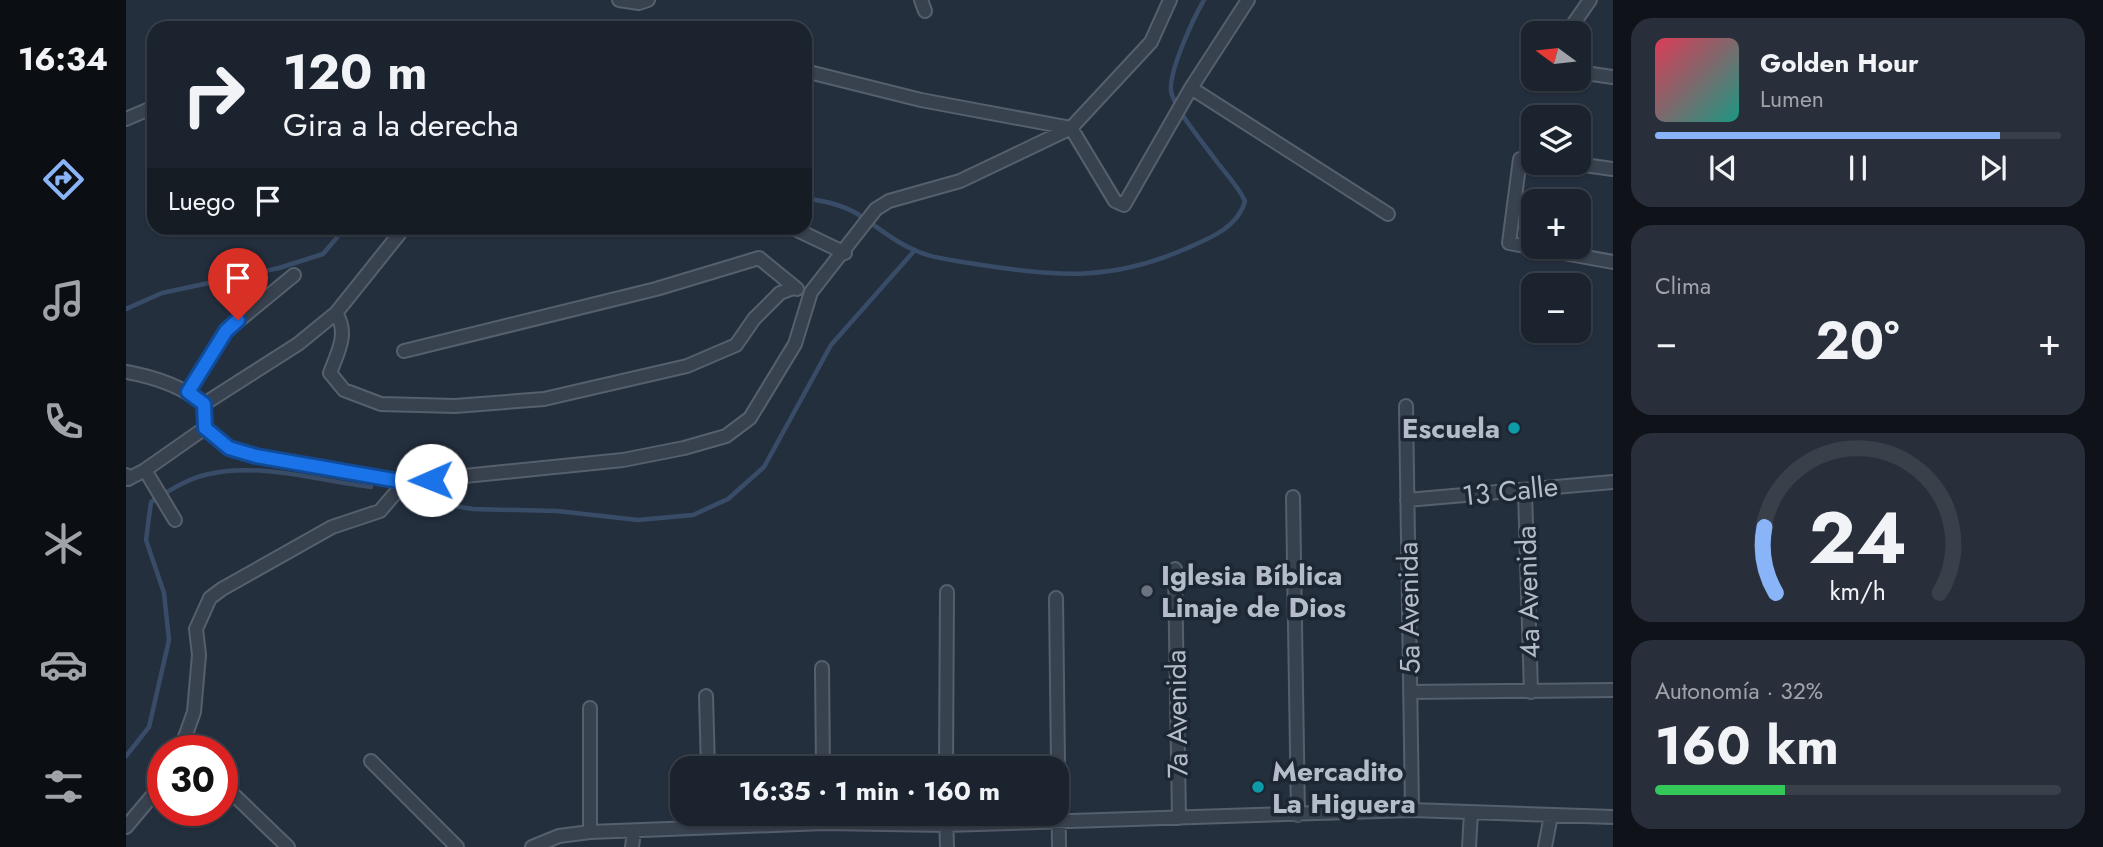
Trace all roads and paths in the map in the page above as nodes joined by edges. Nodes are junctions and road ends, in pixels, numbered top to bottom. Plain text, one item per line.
1 (619, 0) edge
2 (648, 0) edge
3 (1170, 0) edge
4 (1248, 0) edge
5 (1590, 0) edge
6 (1575, 21) edge
7 (812, 73) edge
8 (1591, 74) edge
9 (1613, 77) edge
10 (1191, 88) junction
11 (147, 110) edge
12 (126, 119) edge
13 (1071, 128) junction
14 (1521, 159) edge
15 (1591, 166) edge
16 (1613, 169) edge
17 (1388, 214) dead end
18 (398, 235) edge
19 (808, 235) edge
20 (845, 253) junction
21 (1613, 262) edge
22 (294, 275) dead end
23 (793, 288) junction
24 (811, 292) junction
25 (337, 313) junction
26 (404, 351) dead end
27 (126, 372) edge
28 (188, 392) junction
29 (204, 404) junction
30 (1406, 406) dead end
31 (205, 428) junction
32 (145, 470) junction
33 (127, 478) edge
34 (405, 482) junction
35 (1613, 482) edge
36 (1525, 492) junction
37 (1293, 497) dead end
38 (1408, 500) junction
39 (175, 520) dead end
40 (1175, 569) dead end
41 (947, 592) dead end
42 (1056, 598) dead end
43 (822, 668) dead end
44 (1613, 690) edge
45 (1410, 692) junction
46 (1531, 692) junction
47 (706, 696) dead end
48 (590, 708) dead end
49 (186, 735) edge
50 (708, 756) edge
51 (823, 756) edge
52 (946, 756) edge
53 (1058, 756) edge
54 (371, 761) dead end
55 (238, 799) edge
56 (147, 802) edge
57 (1412, 810) junction
58 (1472, 813) junction
59 (1298, 815) junction
60 (1550, 815) junction
61 (1613, 817) edge
62 (1179, 818) junction
63 (1069, 822) edge
64 (672, 826) edge
65 (946, 826) edge
66 (1059, 826) edge
67 (126, 827) edge
68 (590, 832) junction
69 (634, 832) junction
70 (288, 847) edge
71 (457, 847) edge
72 (532, 847) edge
73 (632, 847) edge
74 (947, 847) edge
75 (1059, 847) edge
76 (1469, 847) edge
77 (1545, 847) edge

1 - 2 street
3 - 13 street
4 - 10 street
5 - 6 street
7 - 13 street
8 - 9 street
10 - 13 street
10 - 17 street
11 - 12 street
13 - 20 street
14 - 21 street
15 - 16 street
18 - 25 street
19 - 20 street
20 - 24 street
22 - 28 street
23 - 24 street
23 - 25 street
23 - 26 street
24 - 34 street
25 - 29 street
27 - 28 street
28 - 29 street
29 - 31 street
30 - 38 street, 5a Avenida
31 - 32 street
31 - 34 street
32 - 33 street
32 - 39 street
34 - 49 street
35 - 36 street, 13 Calle
36 - 38 street, 13 Calle
36 - 46 street, 4a Avenida
37 - 59 street
38 - 45 street, 5a Avenida
40 - 62 street, 7a Avenida
41 - 52 street
42 - 53 street
43 - 51 street
44 - 46 street
45 - 46 street
45 - 57 street, 5a Avenida
47 - 50 street
48 - 68 street
54 - 71 street
55 - 70 street
56 - 67 street
57 - 58 street
57 - 59 street
58 - 60 street
58 - 76 street
59 - 62 street
60 - 61 street
60 - 77 street
62 - 63 street
64 - 69 street
65 - 74 street
66 - 75 street
68 - 69 street
68 - 72 street
69 - 73 street

